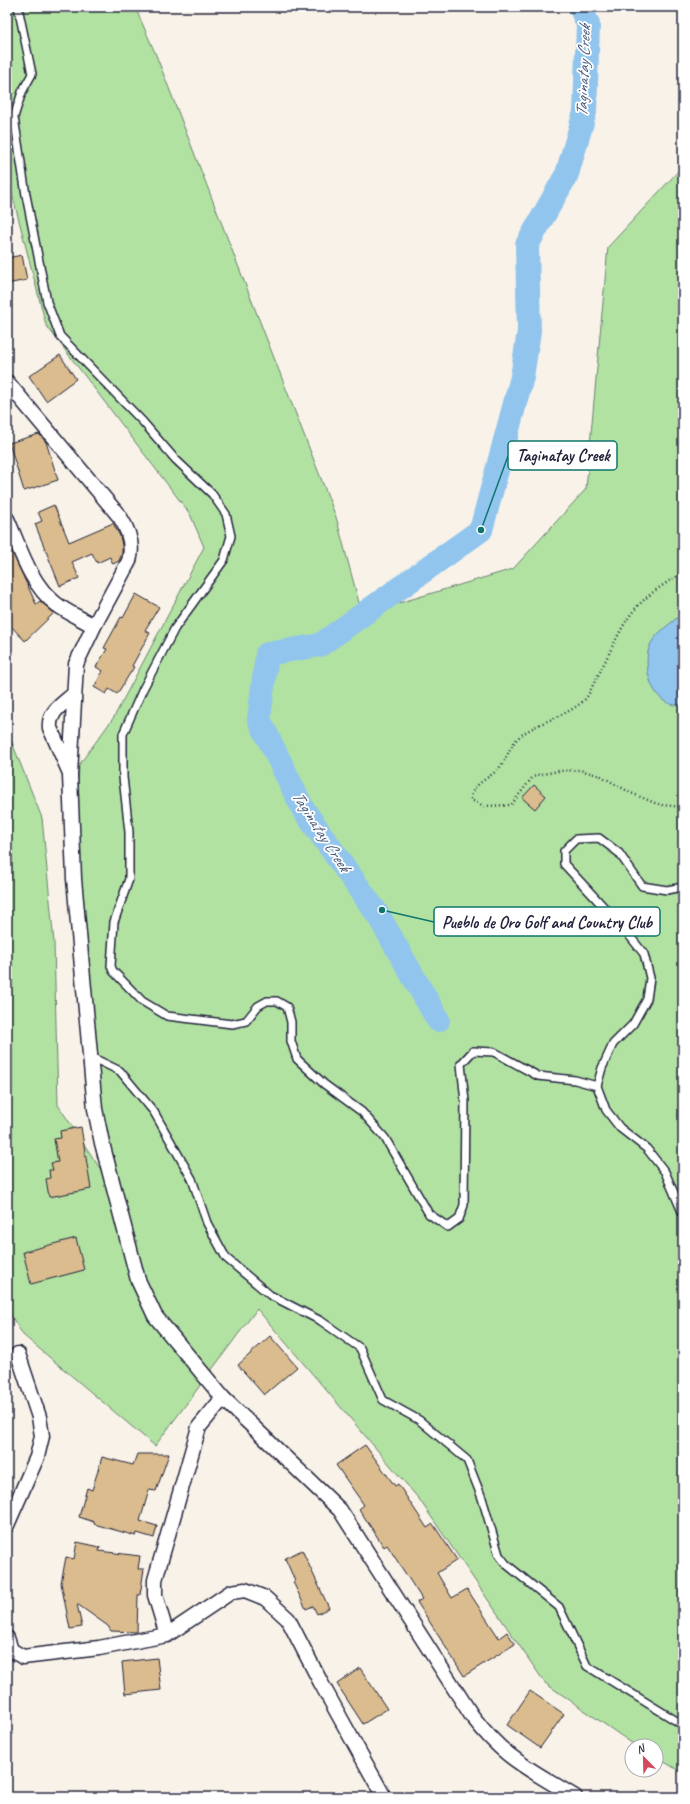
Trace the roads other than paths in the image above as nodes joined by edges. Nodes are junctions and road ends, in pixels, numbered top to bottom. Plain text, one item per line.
1 (18, 7) edge
2 (7, 382) edge
3 (7, 519) edge
4 (94, 626) junction
5 (74, 694) junction
6 (70, 774) junction
7 (683, 887) edge
8 (91, 1057) junction
9 (597, 1086) junction
10 (683, 1214) edge
11 (18, 1354) dead end
12 (223, 1398) junction
13 (7, 1525) edge
14 (167, 1635) junction
15 (7, 1638) edge
16 (683, 1725) edge
17 (384, 1797) edge
18 (575, 1797) edge

1 - 9 lane
2 - 4 street
3 - 4 street
4 - 5 street
5 - 6 street
5 - 6 street
6 - 8 street
7 - 9 lane
8 - 12 street
8 - 16 lane
9 - 10 lane
11 - 13 street
12 - 14 street
12 - 18 street
14 - 15 street
14 - 17 street

